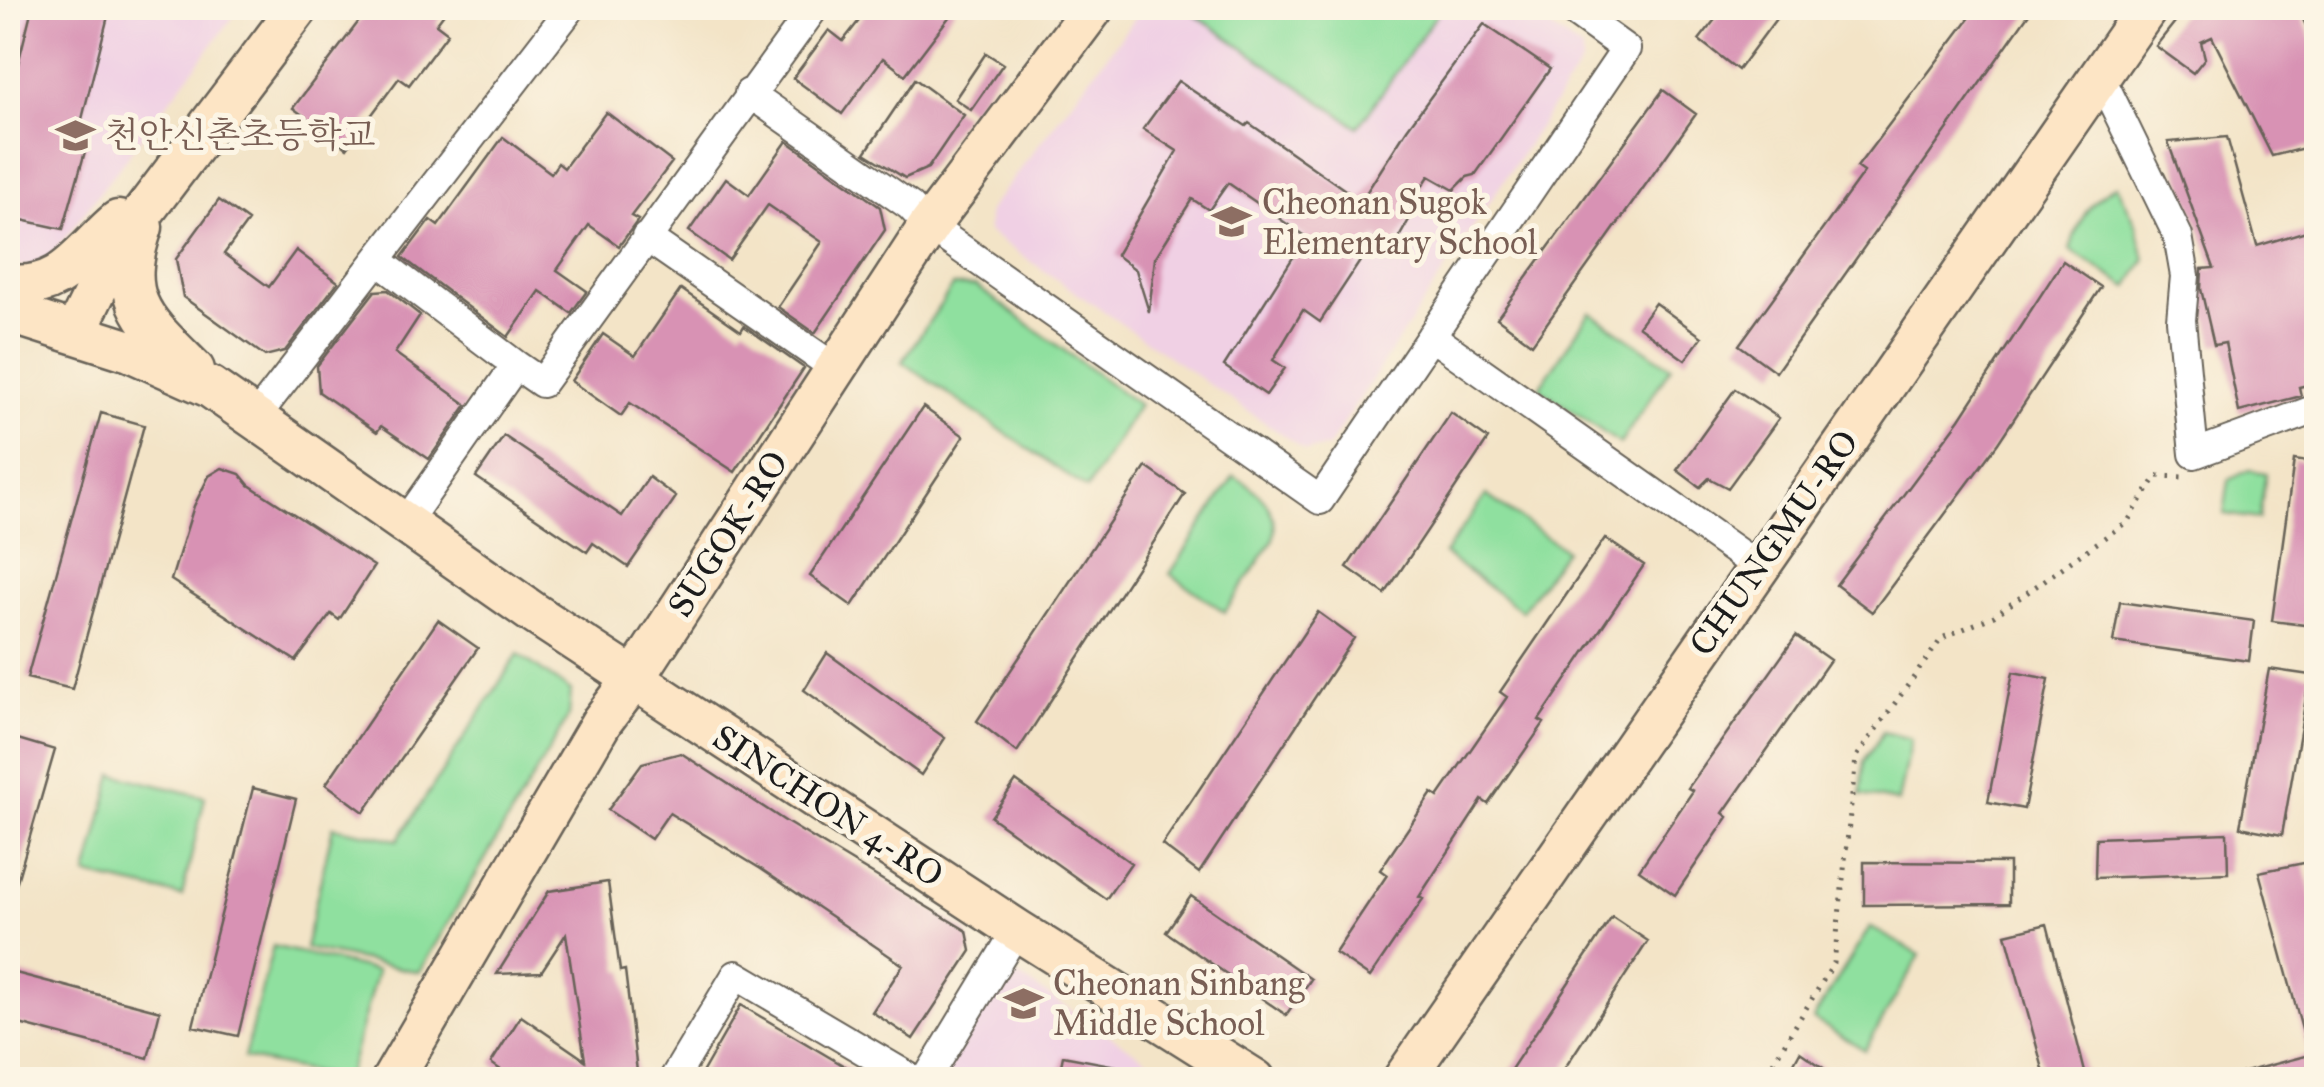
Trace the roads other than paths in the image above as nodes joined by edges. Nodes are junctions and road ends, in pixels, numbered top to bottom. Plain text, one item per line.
1 (298, 8) edge
2 (572, 8) edge
3 (814, 8) edge
4 (1094, 8) edge
5 (1569, 8) edge
6 (2146, 8) edge
7 (2100, 76) junction
8 (749, 93) junction
9 (151, 201) junction
10 (929, 226) junction
11 (646, 236) junction
12 (377, 260) junction
13 (8, 285) edge
14 (8, 312) edge
15 (76, 332) junction
16 (1431, 336) junction
17 (516, 365) junction
18 (834, 368) junction
19 (210, 387) junction
20 (2316, 410) edge
21 (255, 418) junction
22 (404, 525) junction
23 (1757, 566) junction
24 (634, 679) junction
25 (1017, 930) junction
26 (392, 1080) edge
27 (673, 1080) edge
28 (914, 1080) edge
29 (926, 1080) edge
30 (1256, 1080) edge
31 (1403, 1080) edge

1 - 9 street
2 - 12 street
3 - 8 street
4 - 10 street, SUGOK-RO
5 - 16 street
6 - 7 street, CHUNGMU-RO
7 - 20 street
7 - 23 street, CHUNGMU-RO
8 - 10 street
8 - 11 street
9 - 13 street
9 - 15 street
9 - 19 street
10 - 16 street
10 - 18 street, SUGOK-RO
11 - 17 street
11 - 18 street
12 - 17 street
12 - 21 street
14 - 15 street, SINCHON 4-RO
15 - 19 street, SINCHON 4-RO
16 - 23 street
17 - 22 street
18 - 24 street, SUGOK-RO
19 - 21 street, SINCHON 4-RO
21 - 22 street, SINCHON 4-RO
22 - 24 street, SINCHON 4-RO
23 - 31 street, CHUNGMU-RO
24 - 25 street, SINCHON 4-RO
24 - 26 street, SUGOK-RO
25 - 29 street
25 - 30 street, SINCHON 4-RO
27 - 28 street

